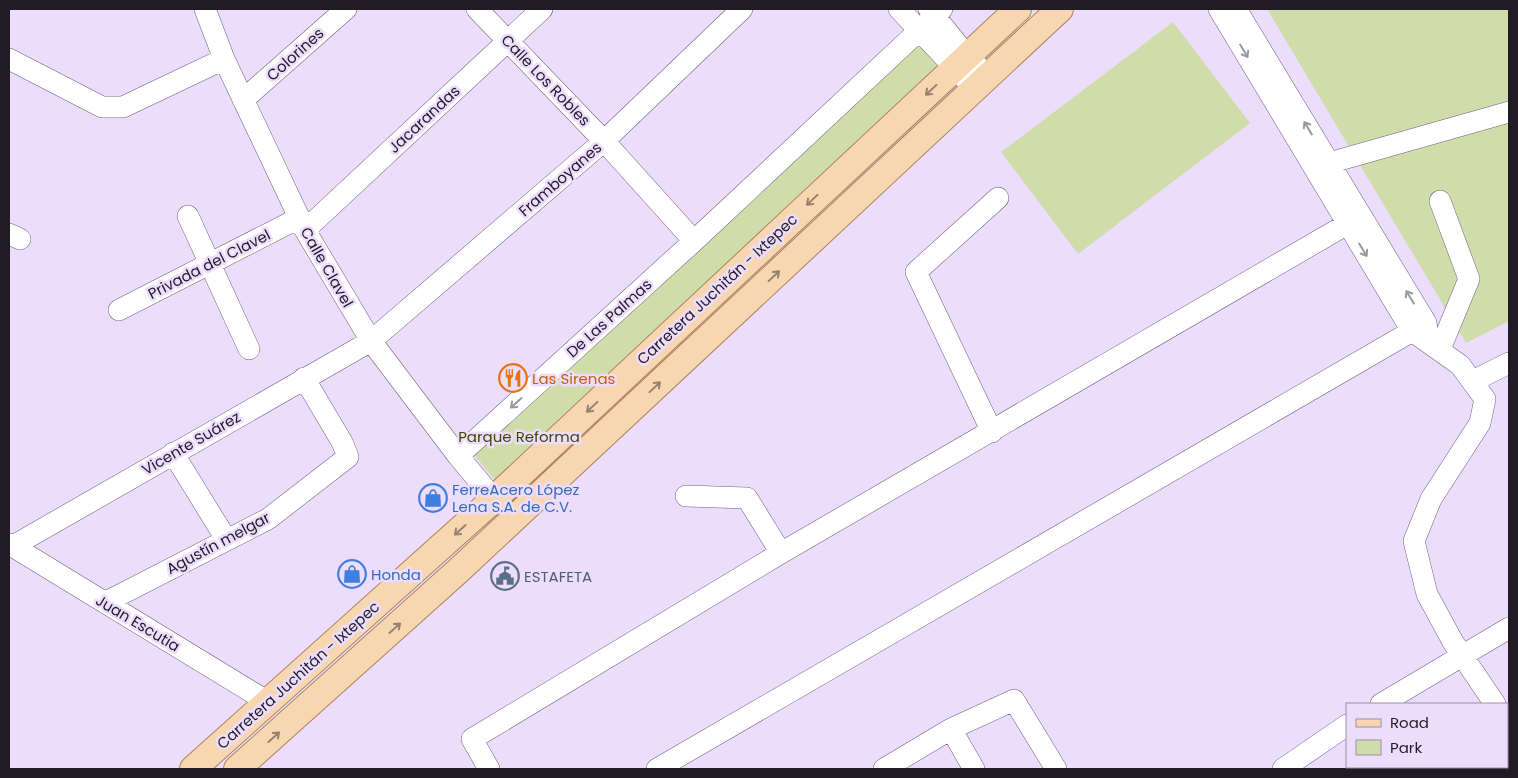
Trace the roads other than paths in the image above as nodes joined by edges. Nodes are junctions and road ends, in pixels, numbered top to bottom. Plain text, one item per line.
1 (205, 9) edge
2 (346, 9) edge
3 (477, 9) edge
4 (542, 9) edge
5 (742, 9) edge
6 (899, 9) edge
7 (1018, 9) edge
8 (1060, 9) edge
9 (1219, 9) edge
10 (1236, 9) edge
11 (931, 16) edge
12 (507, 40) junction
13 (224, 58) junction
14 (9, 60) edge
15 (961, 62) junction
16 (981, 82) junction
17 (244, 100) junction
18 (1509, 112) edge
19 (604, 141) junction
20 (1323, 167) junction
21 (998, 198) dead end
22 (1440, 201) dead end
23 (188, 216) dead end
24 (1354, 220) junction
25 (302, 224) junction
26 (694, 241) junction
27 (210, 264) junction
28 (119, 310) dead end
29 (1426, 336) junction
30 (371, 341) junction
31 (249, 349) dead end
32 (1509, 363) edge
33 (304, 378) junction
34 (1473, 381) junction
35 (992, 432) junction
36 (173, 454) junction
37 (458, 456) junction
38 (686, 496) dead end
39 (494, 499) junction
40 (226, 539) junction
41 (11, 545) edge
42 (781, 553) junction
43 (106, 602) junction
44 (1509, 628) edge
45 (1462, 655) junction
46 (268, 702) junction
47 (1383, 703) edge
48 (1494, 703) edge
49 (1346, 726) edge
50 (951, 729) junction
51 (227, 738) junction
52 (243, 766) edge
53 (889, 768) edge
54 (193, 769) edge
55 (489, 769) edge
56 (657, 769) edge
57 (974, 769) edge
58 (1056, 769) edge
59 (1283, 769) edge

1 - 13 street, Calle Clavel
2 - 17 street, Colorines
3 - 12 street, Calle Los Robles
4 - 12 street, Jacarandas
5 - 19 street, Framboyanes
6 - 11 street
7 - 15 main road, Carretera Juchitán - Ixtepec
8 - 16 main road, Carretera Juchitán - Ixtepec
9 -> 20 street
20 -> 10 street
11 - 15 street
11 - 26 street, De Las Palmas
12 - 19 street, Calle Los Robles
12 - 25 street, Jacarandas
13 - 14 street
13 - 17 street, Calle Clavel
15 - 16 street
15 -> 39 main road, Carretera Juchitán - Ixtepec
52 -> 16 main road, Carretera Juchitán - Ixtepec
17 - 25 street, Calle Clavel
18 - 20 street
19 - 26 street, Calle Los Robles
19 - 30 street, Framboyanes
20 - 24 street
21 - 35 street
22 - 29 street
23 - 27 street
24 - 29 street
24 - 35 street
25 - 27 street, Privada del Clavel
25 - 30 street, Calle Clavel
26 -> 37 street, De Las Palmas
27 - 28 street, Privada del Clavel
27 - 31 street
29 - 34 street
29 - 56 street
30 - 33 street, Vicente Suárez
30 - 37 street, Calle Clavel
32 - 34 street
33 - 36 street, Vicente Suárez
33 - 40 street, Agustín melgar
34 - 45 street
35 - 42 street
36 - 40 street
36 - 41 street, Vicente Suárez
37 - 39 street, Calle Clavel
38 - 42 street
39 -> 46 main road, Carretera Juchitán - Ixtepec
40 - 43 street, Agustín melgar
41 - 43 street, Juan Escutia
42 - 55 street
43 - 46 street, Juan Escutia
44 - 45 street
45 - 47 street
45 - 48 street
46 - 51 main road, Carretera Juchitán - Ixtepec
49 - 59 street
50 - 53 street
50 - 57 street
50 - 58 street
51 - 52 street
51 - 54 main road, Carretera Juchitán - Ixtepec

